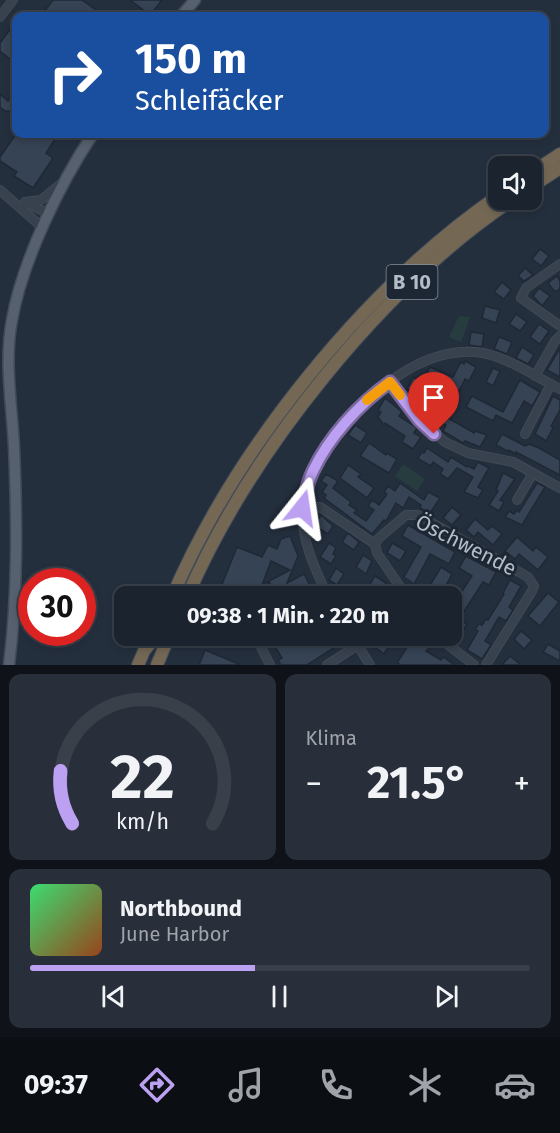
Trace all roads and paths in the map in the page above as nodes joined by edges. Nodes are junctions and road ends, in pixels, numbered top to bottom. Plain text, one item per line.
1 (13, 0) edge
2 (195, 0) edge
3 (184, 12) edge
4 (0, 17) edge
5 (91, 138) edge
6 (560, 154) edge
7 (542, 166) edge
8 (560, 168) edge
9 (66, 180) junction
10 (542, 180) edge
11 (0, 190) edge
12 (13, 200) junction
13 (25, 202) junction
14 (488, 204) edge
15 (498, 210) edge
16 (49, 214) junction
17 (43, 228) junction
18 (560, 264) edge
19 (560, 326) edge
20 (560, 336) edge
21 (535, 376) junction
22 (390, 382) junction
23 (551, 384) junction
24 (560, 389) edge
25 (525, 434) dead end
26 (533, 472) junction
27 (560, 488) edge
28 (517, 500) dead end
29 (302, 508) junction
30 (375, 544) junction
31 (178, 586) edge
32 (192, 586) edge
33 (323, 586) edge
34 (400, 586) edge
35 (148, 646) edge
36 (152, 646) edge
37 (165, 646) edge
38 (260, 646) edge
39 (356, 646) edge
40 (359, 646) edge
41 (450, 646) edge
42 (9, 665) edge
43 (138, 665) edge
44 (146, 665) edge
45 (157, 665) edge
46 (270, 665) edge
47 (327, 665) edge
48 (370, 665) edge
49 (474, 665) edge
50 (486, 665) edge

1 - 4 street
2 - 3 main road
5 - 9 main road
6 - 7 highway
8 - 10 highway
9 - 13 street
9 - 16 main road
11 - 12 street
12 - 13 street
12 - 17 street
13 - 16 street
14 - 31 highway, B 10
15 - 32 highway, B 10
16 - 17 main road
17 - 42 main road
18 - 19 street
20 - 21 street
21 - 22 street
21 - 23 street
22 - 26 street
22 - 29 street
23 - 24 street
23 - 25 street
26 - 27 street
26 - 28 street
29 - 30 street
29 - 33 street
30 - 34 street
30 - 50 street, Öschwende
35 - 43 highway
36 - 44 highway
37 - 45 highway
38 - 46 street
39 - 47 street
40 - 48 street
41 - 49 street

